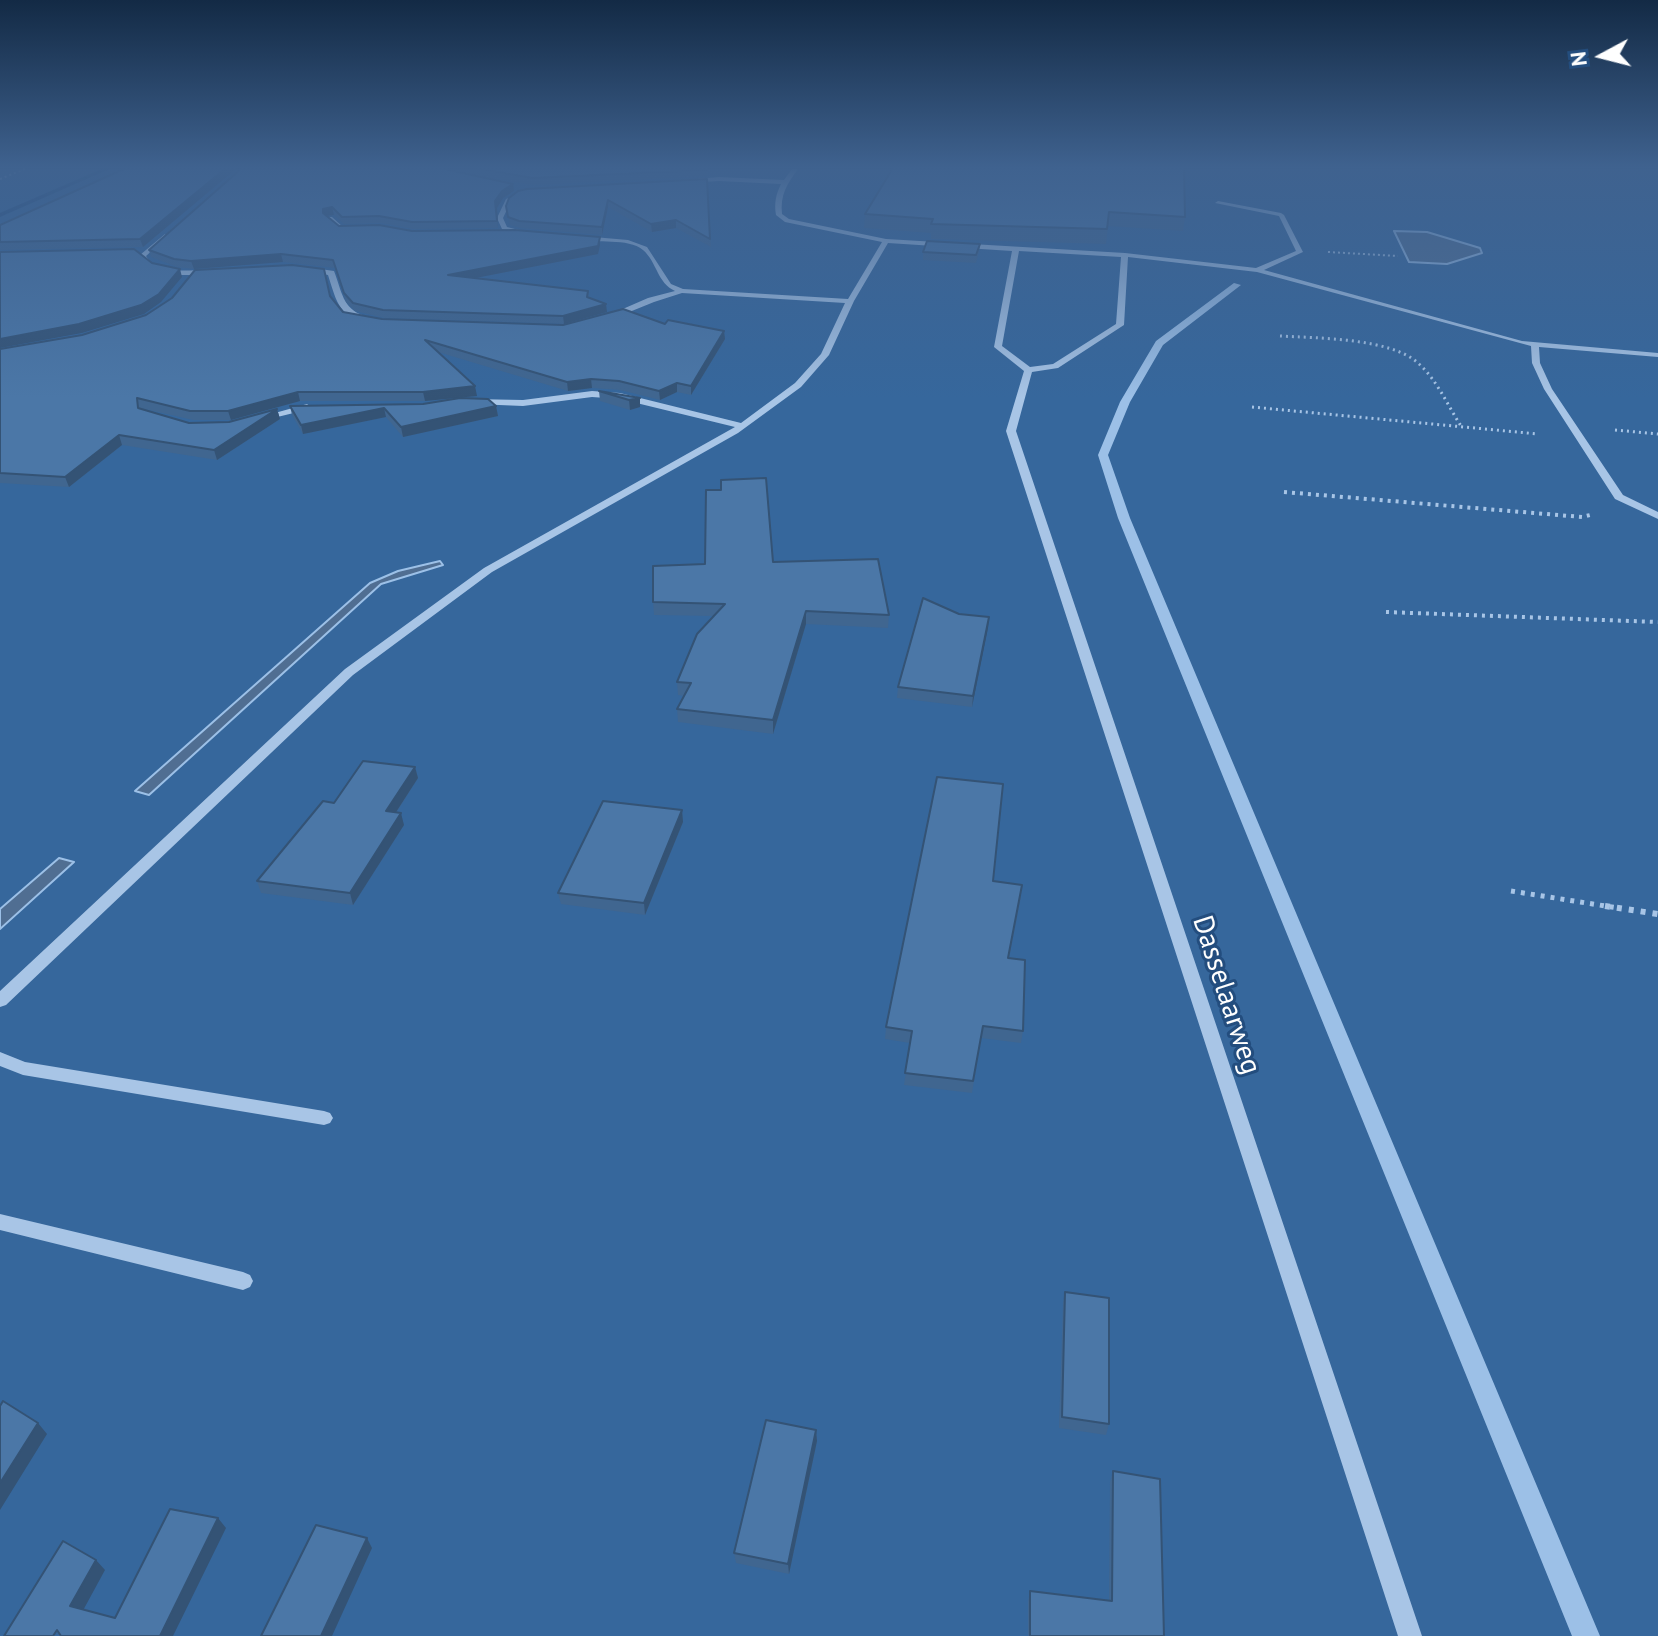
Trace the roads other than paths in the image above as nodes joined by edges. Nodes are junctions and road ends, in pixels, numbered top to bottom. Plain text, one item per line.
1 (154, 245) edge
2 (637, 245) edge
3 (883, 245) edge
4 (957, 245) edge
5 (1297, 245) edge
6 (1016, 249) junction
7 (131, 252) edge
8 (146, 252) junction
9 (1125, 255) junction
10 (293, 268) edge
11 (220, 270) edge
12 (1257, 270) junction
13 (194, 272) junction
14 (186, 283) edge
15 (682, 291) junction
16 (850, 301) junction
17 (603, 320) edge
18 (373, 321) edge
19 (1535, 345) junction
20 (1658, 355) edge
21 (1028, 370) junction
22 (461, 401) edge
23 (316, 407) edge
24 (245, 422) edge
25 (743, 426) junction
26 (1658, 516) edge
27 (0, 1001) edge
28 (0, 1059) edge
29 (324, 1118) dead end
30 (0, 1222) edge
31 (243, 1281) dead end
32 (1410, 1636) edge

1 - 8 street
2 - 15 street
3 - 16 street
4 - 6 street
5 - 12 street
6 - 9 street
6 - 21 street
7 - 8 street
8 - 13 street
9 - 12 street
9 - 21 street
10 - 18 street
11 - 13 street
12 - 19 street
13 - 14 street
15 - 16 street
15 - 17 street
16 - 25 street
19 - 20 street
19 - 26 street
21 - 32 street, Dasselaarweg
22 - 25 street
23 - 24 street
25 - 27 street
28 - 29 street
30 - 31 street

